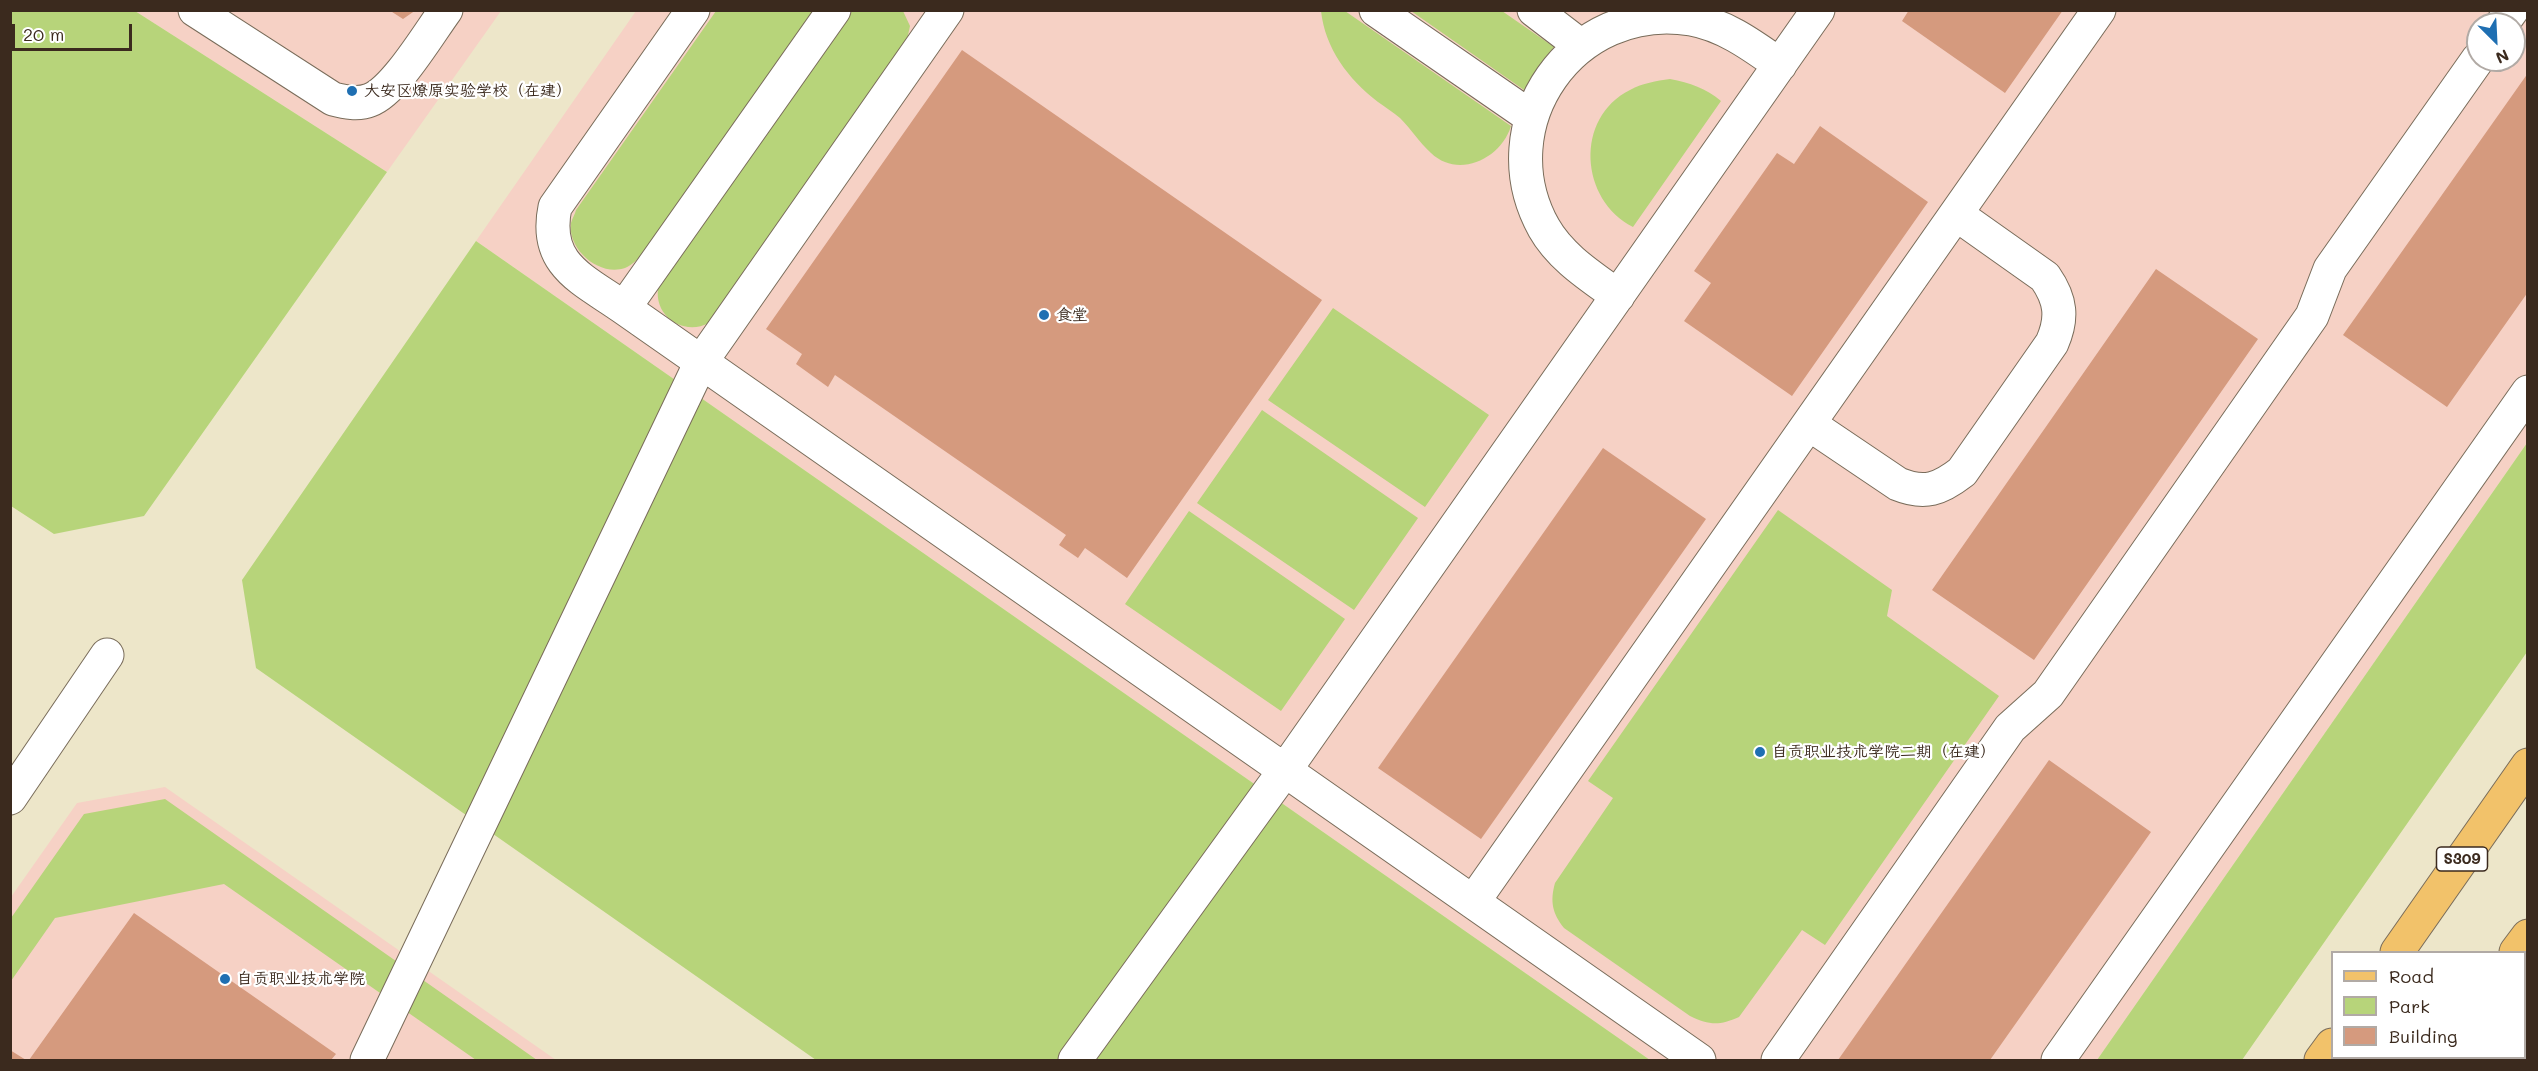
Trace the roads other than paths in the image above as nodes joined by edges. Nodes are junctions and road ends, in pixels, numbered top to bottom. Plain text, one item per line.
1 (195, 10) edge
2 (446, 10) edge
3 (693, 10) edge
4 (834, 10) edge
5 (1376, 10) edge
6 (1534, 10) edge
7 (1818, 10) edge
8 (2099, 10) edge
9 (944, 12) edge
10 (1581, 46) junction
11 (1780, 65) junction
12 (2469, 72) edge
13 (1531, 117) junction
14 (1956, 214) junction
15 (1618, 296) junction
16 (624, 308) junction
17 (701, 362) junction
18 (2528, 392) edge
19 (1809, 424) junction
20 (107, 655) dead end
21 (2528, 765) edge
22 (1285, 770) junction
23 (10, 798) edge
24 (1473, 902) junction
25 (2528, 936) edge
26 (2398, 951) edge
27 (2517, 951) edge
28 (2331, 1046) edge
29 (367, 1060) edge
30 (1075, 1060) edge
31 (1700, 1060) edge
32 (1778, 1060) edge
33 (2058, 1060) edge
34 (2322, 1060) edge

1 - 2 street
3 - 16 street
4 - 16 street
5 - 13 street
6 - 10 street
7 - 11 street
8 - 14 street
9 - 17 street
10 - 11 street
10 - 13 street
11 - 15 street
12 - 32 street
13 - 15 street
14 - 19 street
14 - 19 street
15 - 22 street
16 - 17 street
17 - 22 street
17 - 29 street
18 - 33 street
19 - 24 street
20 - 23 street
21 - 26 main road, S309
22 - 24 street
22 - 30 street
24 - 31 street
25 - 27 main road
28 - 34 main road

